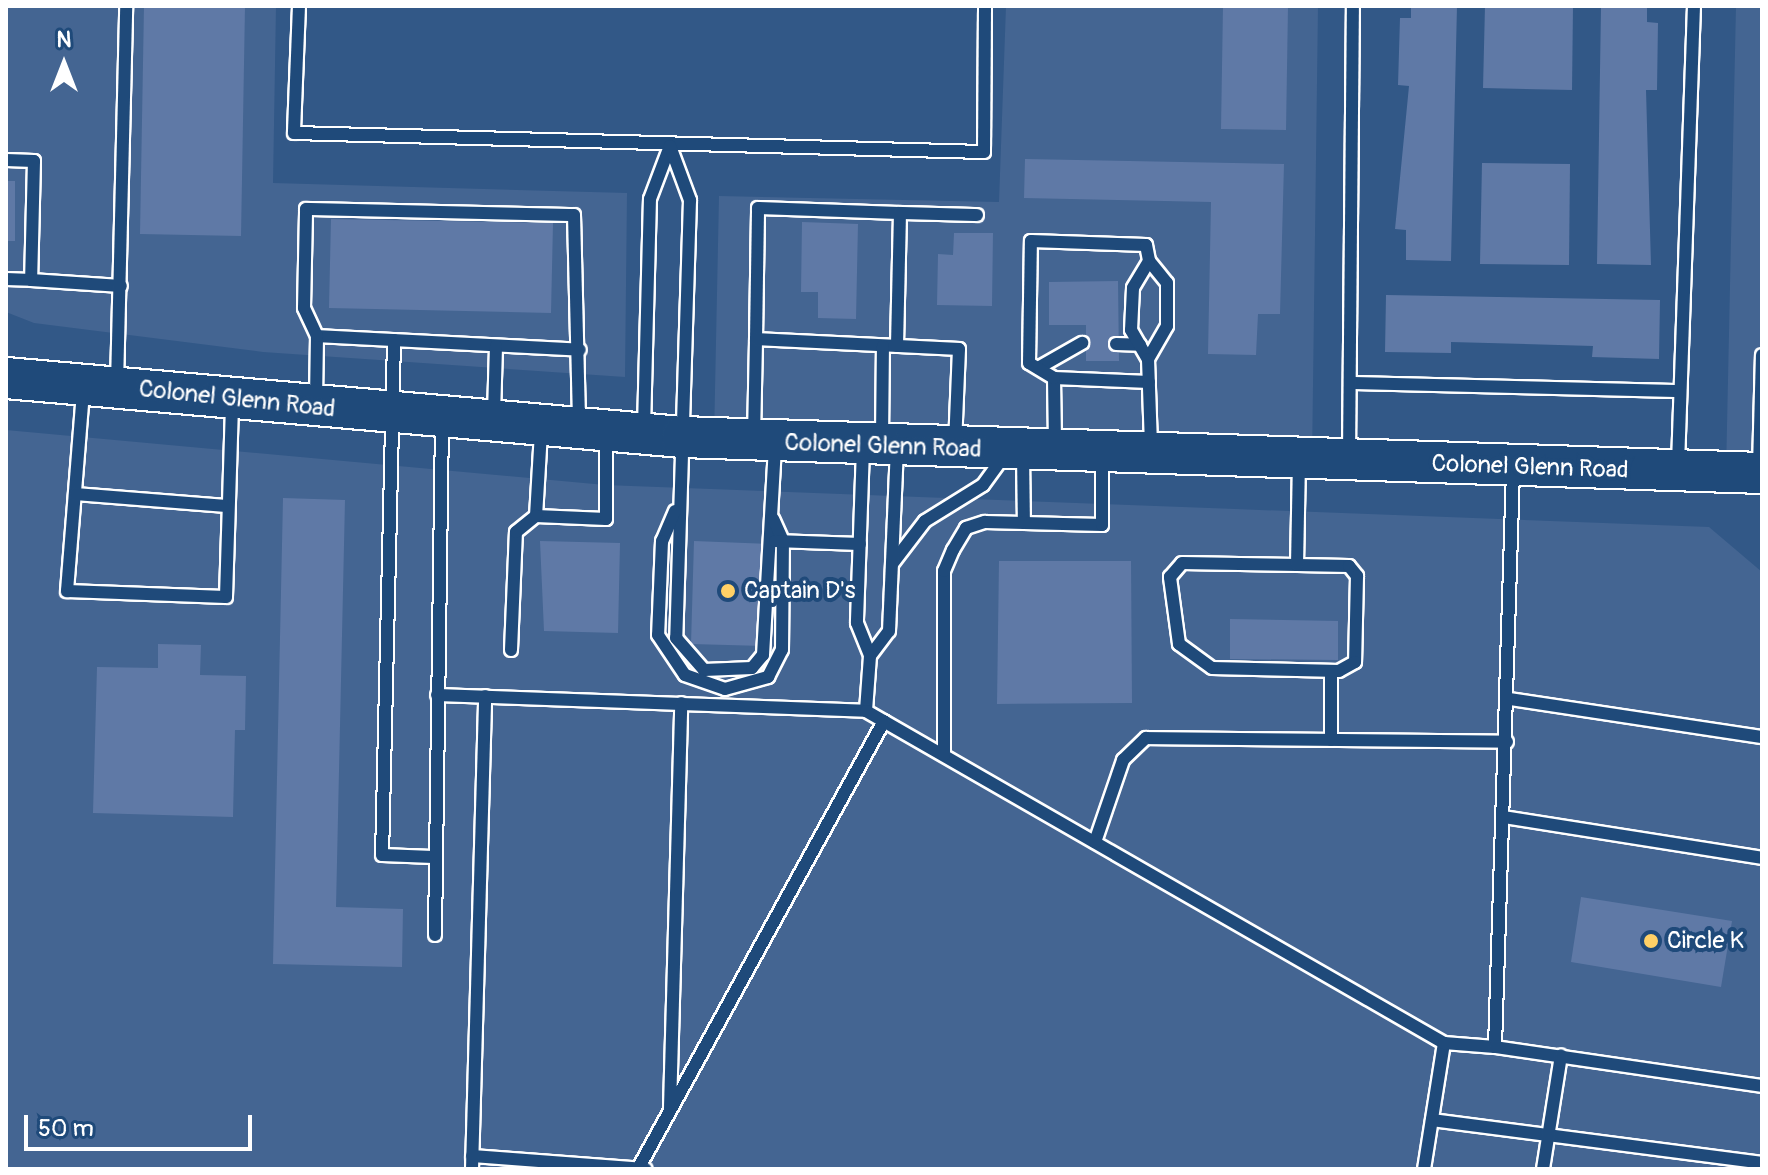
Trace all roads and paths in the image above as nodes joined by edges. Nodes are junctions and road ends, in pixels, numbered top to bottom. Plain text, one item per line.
1 (126, 6) edge
2 (299, 6) edge
3 (985, 6) edge
4 (1353, 6) edge
5 (1694, 6) edge
6 (670, 146) junction
7 (6, 160) edge
8 (900, 213) junction
9 (977, 215) dead end
10 (1149, 261) junction
11 (6, 279) edge
12 (31, 280) junction
13 (121, 286) junction
14 (317, 336) junction
15 (756, 339) junction
16 (394, 340) junction
17 (1082, 343) dead end
18 (1116, 344) dead end
19 (1140, 345) junction
20 (496, 346) junction
21 (890, 346) junction
22 (580, 350) junction
23 (1762, 355) edge
24 (1148, 359) junction
25 (1038, 368) junction
26 (6, 378) edge
27 (1054, 378) junction
28 (1149, 382) junction
29 (1350, 383) junction
30 (100, 386) junction
31 (1679, 391) junction
32 (232, 399) junction
33 (315, 407) junction
34 (389, 415) junction
35 (442, 421) junction
36 (494, 425) junction
37 (610, 432) junction
38 (764, 441) junction
39 (881, 446) junction
40 (955, 450) junction
41 (1028, 452) junction
42 (1102, 456) junction
43 (1151, 457) junction
44 (1299, 461) junction
45 (1349, 463) junction
46 (1513, 467) junction
47 (1678, 472) junction
48 (1760, 473) edge
49 (75, 494) junction
50 (227, 506) junction
51 (676, 508) junction
52 (536, 516) junction
53 (773, 519) junction
54 (1024, 523) junction
55 (768, 540) junction
56 (783, 541) junction
57 (860, 544) junction
58 (892, 564) junction
59 (1297, 565) junction
60 (511, 650) dead end
61 (870, 656) junction
62 (1331, 671) junction
63 (437, 695) junction
64 (485, 696) junction
65 (1510, 699) junction
66 (681, 703) junction
67 (866, 711) junction
68 (884, 721) junction
69 (1762, 737) edge
70 (1331, 740) junction
71 (1507, 742) junction
72 (944, 755) junction
73 (1504, 817) junction
74 (1095, 842) junction
75 (433, 857) junction
76 (1762, 858) edge
77 (435, 935) dead end
78 (1444, 1043) junction
79 (1495, 1047) junction
80 (1561, 1055) junction
81 (1762, 1086) edge
82 (670, 1112) junction
83 (1432, 1120) junction
84 (1548, 1135) junction
85 (472, 1163) edge
86 (1762, 1163) edge
87 (641, 1168) edge
88 (1424, 1169) edge
89 (1543, 1169) edge

1 - 13 lane
2 - 6 lane
3 - 6 lane
4 - 29 lane
5 - 31 lane
6 - 37 lane
6 - 37 lane
7 - 12 lane
8 - 9 lane
8 - 15 lane
8 - 21 lane
10 - 19 lane
10 - 24 lane
10 - 25 lane
11 - 12 lane
12 - 13 lane
13 - 30 lane
14 - 16 lane
14 - 22 lane
14 - 33 lane
15 - 21 lane
15 - 38 lane
16 - 20 lane
16 - 34 lane
17 - 25 lane
18 - 19 lane
19 - 24 lane
20 - 22 lane
20 - 36 lane
21 - 39 lane
21 - 40 lane
22 - 37 lane
23 - 48 lane
24 - 28 lane
25 - 27 lane
26 - 30 main road, Colonel Glenn Road
27 - 28 lane
27 - 41 lane
28 - 43 lane
29 - 31 lane
29 - 45 lane
30 - 32 main road, Colonel Glenn Road
30 - 49 lane
31 - 47 lane
32 - 33 main road, Colonel Glenn Road
32 - 50 lane
33 - 34 main road, Colonel Glenn Road
34 - 35 main road, Colonel Glenn Road
34 - 75 lane
35 - 36 main road, Colonel Glenn Road
35 - 63 lane
36 - 37 main road, Colonel Glenn Road
37 - 38 main road, Colonel Glenn Road
37 - 51 lane
37 - 52 lane
37 - 52 lane
38 - 39 main road, Colonel Glenn Road
38 - 53 lane
39 - 40 main road, Colonel Glenn Road
39 - 57 lane
39 - 58 lane
40 - 41 main road, Colonel Glenn Road
41 - 42 main road, Colonel Glenn Road
41 - 54 lane
41 - 58 lane
42 - 43 main road, Colonel Glenn Road
42 - 54 lane
43 - 44 main road, Colonel Glenn Road
44 - 45 main road, Colonel Glenn Road
44 - 59 lane
45 - 46 main road, Colonel Glenn Road
46 - 47 main road, Colonel Glenn Road
46 - 65 lane
47 - 48 main road, Colonel Glenn Road
49 - 50 lane
49 - 50 lane
51 - 55 lane
51 - 56 lane
52 - 60 lane
53 - 55 lane
53 - 56 lane
54 - 72 lane
55 - 56 lane
56 - 57 lane
57 - 61 lane
58 - 61 lane
59 - 62 lane
59 - 62 lane
61 - 67 lane
62 - 70 lane
63 - 64 lane
63 - 75 lane
64 - 66 lane
64 - 85 lane
65 - 69 lane
65 - 71 lane
66 - 67 lane
66 - 82 lane
67 - 68 lane
68 - 72 lane
68 - 82 lane
70 - 71 lane
70 - 74 lane
71 - 73 lane
72 - 74 lane
73 - 76 lane
73 - 79 lane
74 - 78 lane
75 - 77 lane
78 - 79 lane
78 - 83 lane
79 - 80 lane
80 - 81 lane
80 - 84 lane
82 - 87 lane
83 - 84 lane
83 - 88 lane
84 - 86 lane
84 - 89 lane
85 - 87 lane

